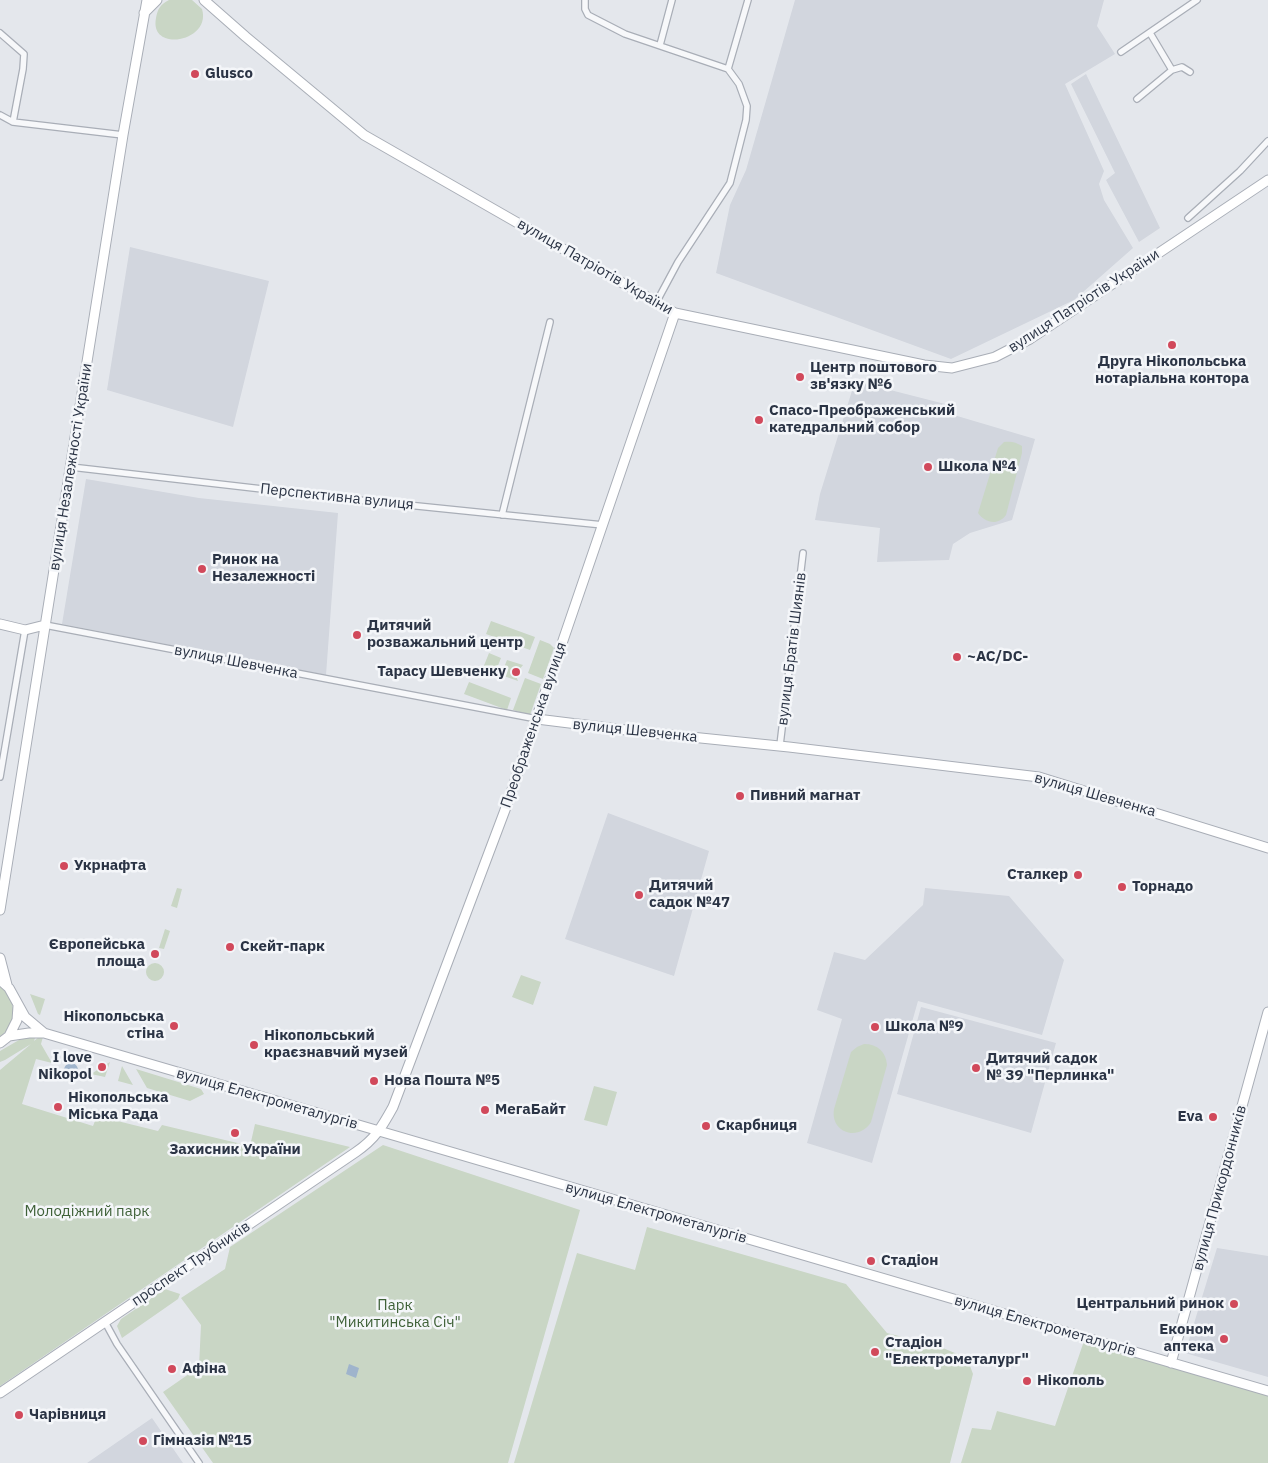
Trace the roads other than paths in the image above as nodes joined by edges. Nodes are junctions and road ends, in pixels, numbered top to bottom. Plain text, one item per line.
1 (141, 0) edge
2 (147, 0) edge
3 (157, 0) edge
4 (204, 0) edge
5 (585, 0) edge
6 (672, 0) edge
7 (748, 0) edge
8 (1197, 0) edge
9 (144, 13) junction
10 (142, 24) junction
11 (0, 33) edge
12 (1150, 33) junction
13 (660, 45) junction
14 (1121, 52) dead end
15 (728, 69) junction
16 (1172, 70) junction
17 (1190, 72) dead end
18 (1136, 99) dead end
19 (0, 115) edge
20 (13, 122) junction
21 (123, 135) junction
22 (1268, 141) edge
23 (1268, 180) edge
24 (1188, 218) dead end
25 (656, 303) junction
26 (675, 314) junction
27 (550, 322) dead end
28 (71, 467) junction
29 (502, 515) junction
30 (603, 525) junction
31 (803, 553) dead end
32 (0, 624) edge
33 (45, 625) junction
34 (25, 630) junction
35 (537, 719) junction
36 (780, 746) junction
37 (0, 777) edge
38 (1268, 848) edge
39 (0, 910) edge
40 (0, 958) edge
41 (3, 982) edge
42 (18, 1006) junction
43 (1268, 1012) edge
44 (44, 1033) junction
45 (9, 1036) junction
46 (0, 1044) edge
47 (379, 1132) junction
48 (105, 1322) junction
49 (1171, 1363) junction
50 (1268, 1391) edge
51 (0, 1393) edge
52 (199, 1463) edge

1 - 10 main road, вулиця Незалежності України
2 - 9 main road, вулиця Незалежності України
3 - 9 main road
4 - 25 main road, вулиця Патріотів України
5 - 13 street
6 - 13 street
7 - 15 street
8 - 12 street
9 - 10 main road, вулиця Незалежності України
10 - 21 main road, вулиця Незалежності України
11 - 20 street
12 - 14 street
12 - 16 street
13 - 15 street
15 - 25 street
16 - 17 street
16 - 18 street
19 - 20 street
20 - 21 street
21 - 28 main road, вулиця Незалежності України
22 - 24 street
23 - 26 main road, вулиця Патріотів України
25 - 26 main road, вулиця Патріотів України
26 - 30 main road, Преображенська вулиця
27 - 29 street
28 - 29 street, Перспективна вулиця
28 - 33 main road, вулиця Незалежності України
29 - 30 street, Перспективна вулиця
30 - 35 main road, Преображенська вулиця
31 - 36 street, вулиця Братів Шиянів
32 - 34 main road, вулиця Шевченка
33 - 34 main road, вулиця Шевченка
33 - 35 street, вулиця Шевченка
33 - 39 main road, вулиця Незалежності України
34 - 37 street
35 - 36 main road, вулиця Шевченка
35 - 47 main road, Преображенська вулиця
36 - 38 main road, вулиця Шевченка
40 - 41 main road, вулиця Електрометалургів
41 - 42 main road, вулиця Електрометалургів
42 - 44 main road, вулиця Електрометалургів
42 - 45 main road
43 - 49 main road, вулиця Прикордонників
44 - 45 main road, вулиця Електрометалургів
44 - 47 main road, вулиця Електрометалургів
45 - 46 main road
47 - 48 main road, проспект Трубників
47 - 49 main road, вулиця Електрометалургів
48 - 51 main road, проспект Трубників
48 - 52 street
49 - 50 main road, вулиця Електрометалургів

